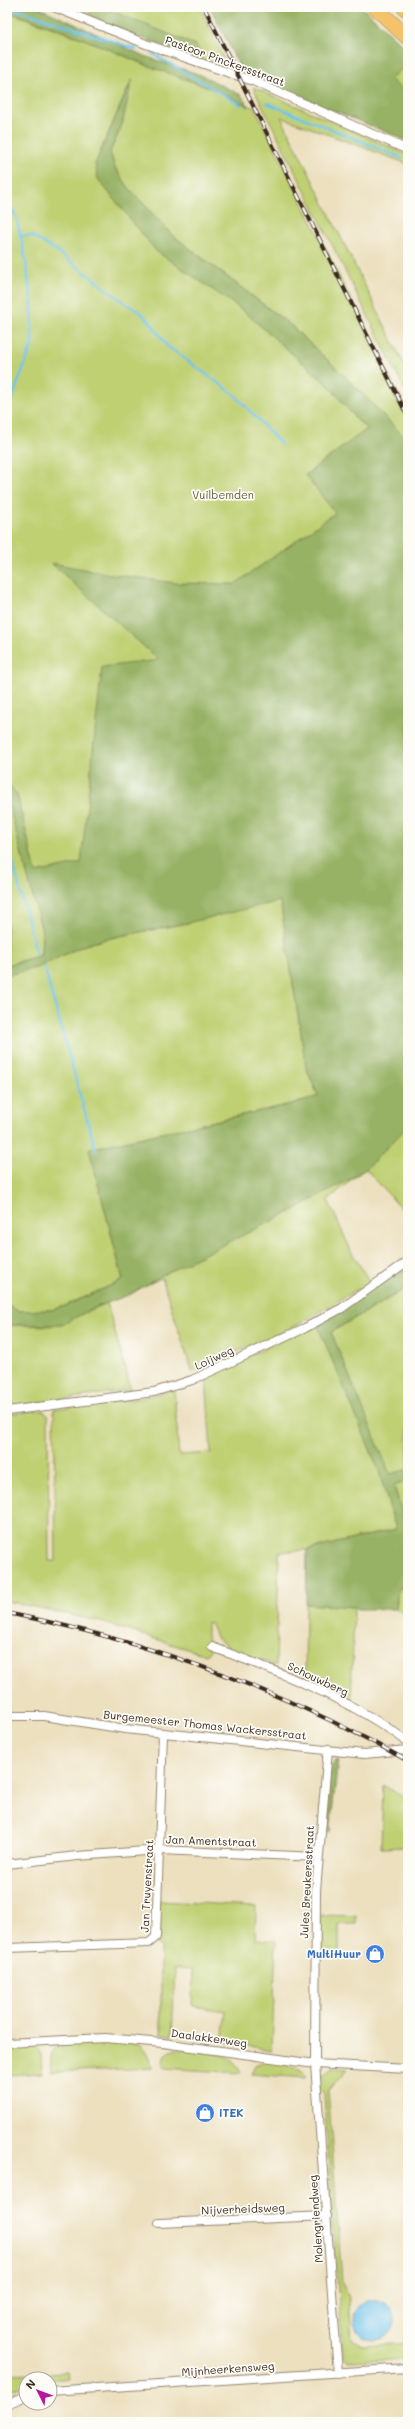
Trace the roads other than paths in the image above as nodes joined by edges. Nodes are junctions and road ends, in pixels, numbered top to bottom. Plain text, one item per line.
1 (54, 7) edge
2 (375, 7) edge
3 (404, 7) edge
4 (408, 10) edge
5 (408, 38) edge
6 (408, 150) edge
7 (408, 1261) edge
8 (7, 1411) edge
9 (212, 1647) dead end
10 (7, 1716) edge
11 (164, 1733) junction
12 (408, 1742) edge
13 (328, 1749) junction
14 (404, 1750) edge
15 (160, 1850) junction
16 (318, 1857) junction
17 (7, 1864) edge
18 (7, 1948) edge
19 (7, 2043) edge
20 (315, 2064) junction
21 (408, 2069) edge
22 (327, 2216) junction
23 (159, 2223) dead end
24 (408, 2368) edge
25 (338, 2373) junction
26 (58, 2390) edge
27 (18, 2399) edge
28 (7, 2404) edge

1 - 6 street, Pastoor Pinckersstraat
2 - 5 highway
3 - 4 highway
7 - 8 street, Loijweg
9 - 12 street, Schouwberg
10 - 11 street, Burgemeester Thomas Wackersstraat
11 - 13 street, Burgemeester Thomas Wackersstraat
11 - 15 street, Jan Truyenstraat
13 - 14 street, Burgemeester Thomas Wackersstraat
13 - 16 street, Jules Breukersstraat
15 - 16 street, Jan Amentstraat
15 - 17 street, Jan Amentstraat
15 - 18 street, Jan Truyenstraat
16 - 20 street, Jules Breukersstraat
19 - 20 street, Daalakkerweg
20 - 21 street, Daalakkerweg
20 - 22 street, Molengriendweg
22 - 23 street, Nijverheidsweg
22 - 25 street, Molengriendweg
24 - 25 street, Mijnheerkensweg
25 - 26 street, Mijnheerkensweg
27 - 28 street

